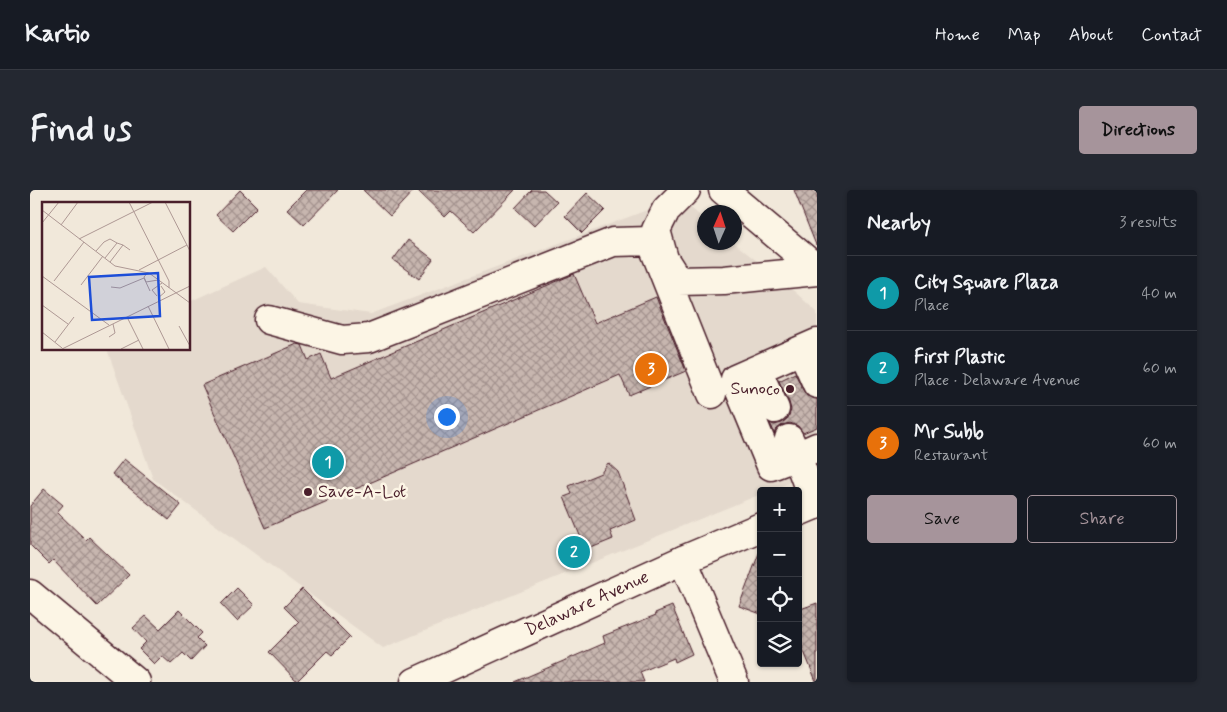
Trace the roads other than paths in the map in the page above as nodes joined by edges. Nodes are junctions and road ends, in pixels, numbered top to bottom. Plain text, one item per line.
1 (686, 190) edge
2 (723, 190) edge
3 (662, 260) junction
4 (817, 270) edge
5 (269, 320) dead end
6 (810, 346) edge
7 (757, 370) junction
8 (817, 384) edge
9 (712, 394) dead end
10 (775, 409) dead end
11 (801, 447) edge
12 (810, 507) edge
13 (757, 529) edge
14 (683, 560) junction
15 (30, 594) edge
16 (432, 679) edge
17 (136, 682) edge
18 (734, 682) edge

1 - 3 main road
2 - 4 main road
3 - 4 main road
3 - 5 main road
3 - 9 main road
6 - 7 main road
6 - 8 main road
7 - 10 main road
7 - 11 main road
11 - 12 main road
13 - 14 main road, Delaware Avenue
14 - 16 main road, Delaware Avenue
14 - 18 main road
15 - 17 main road

